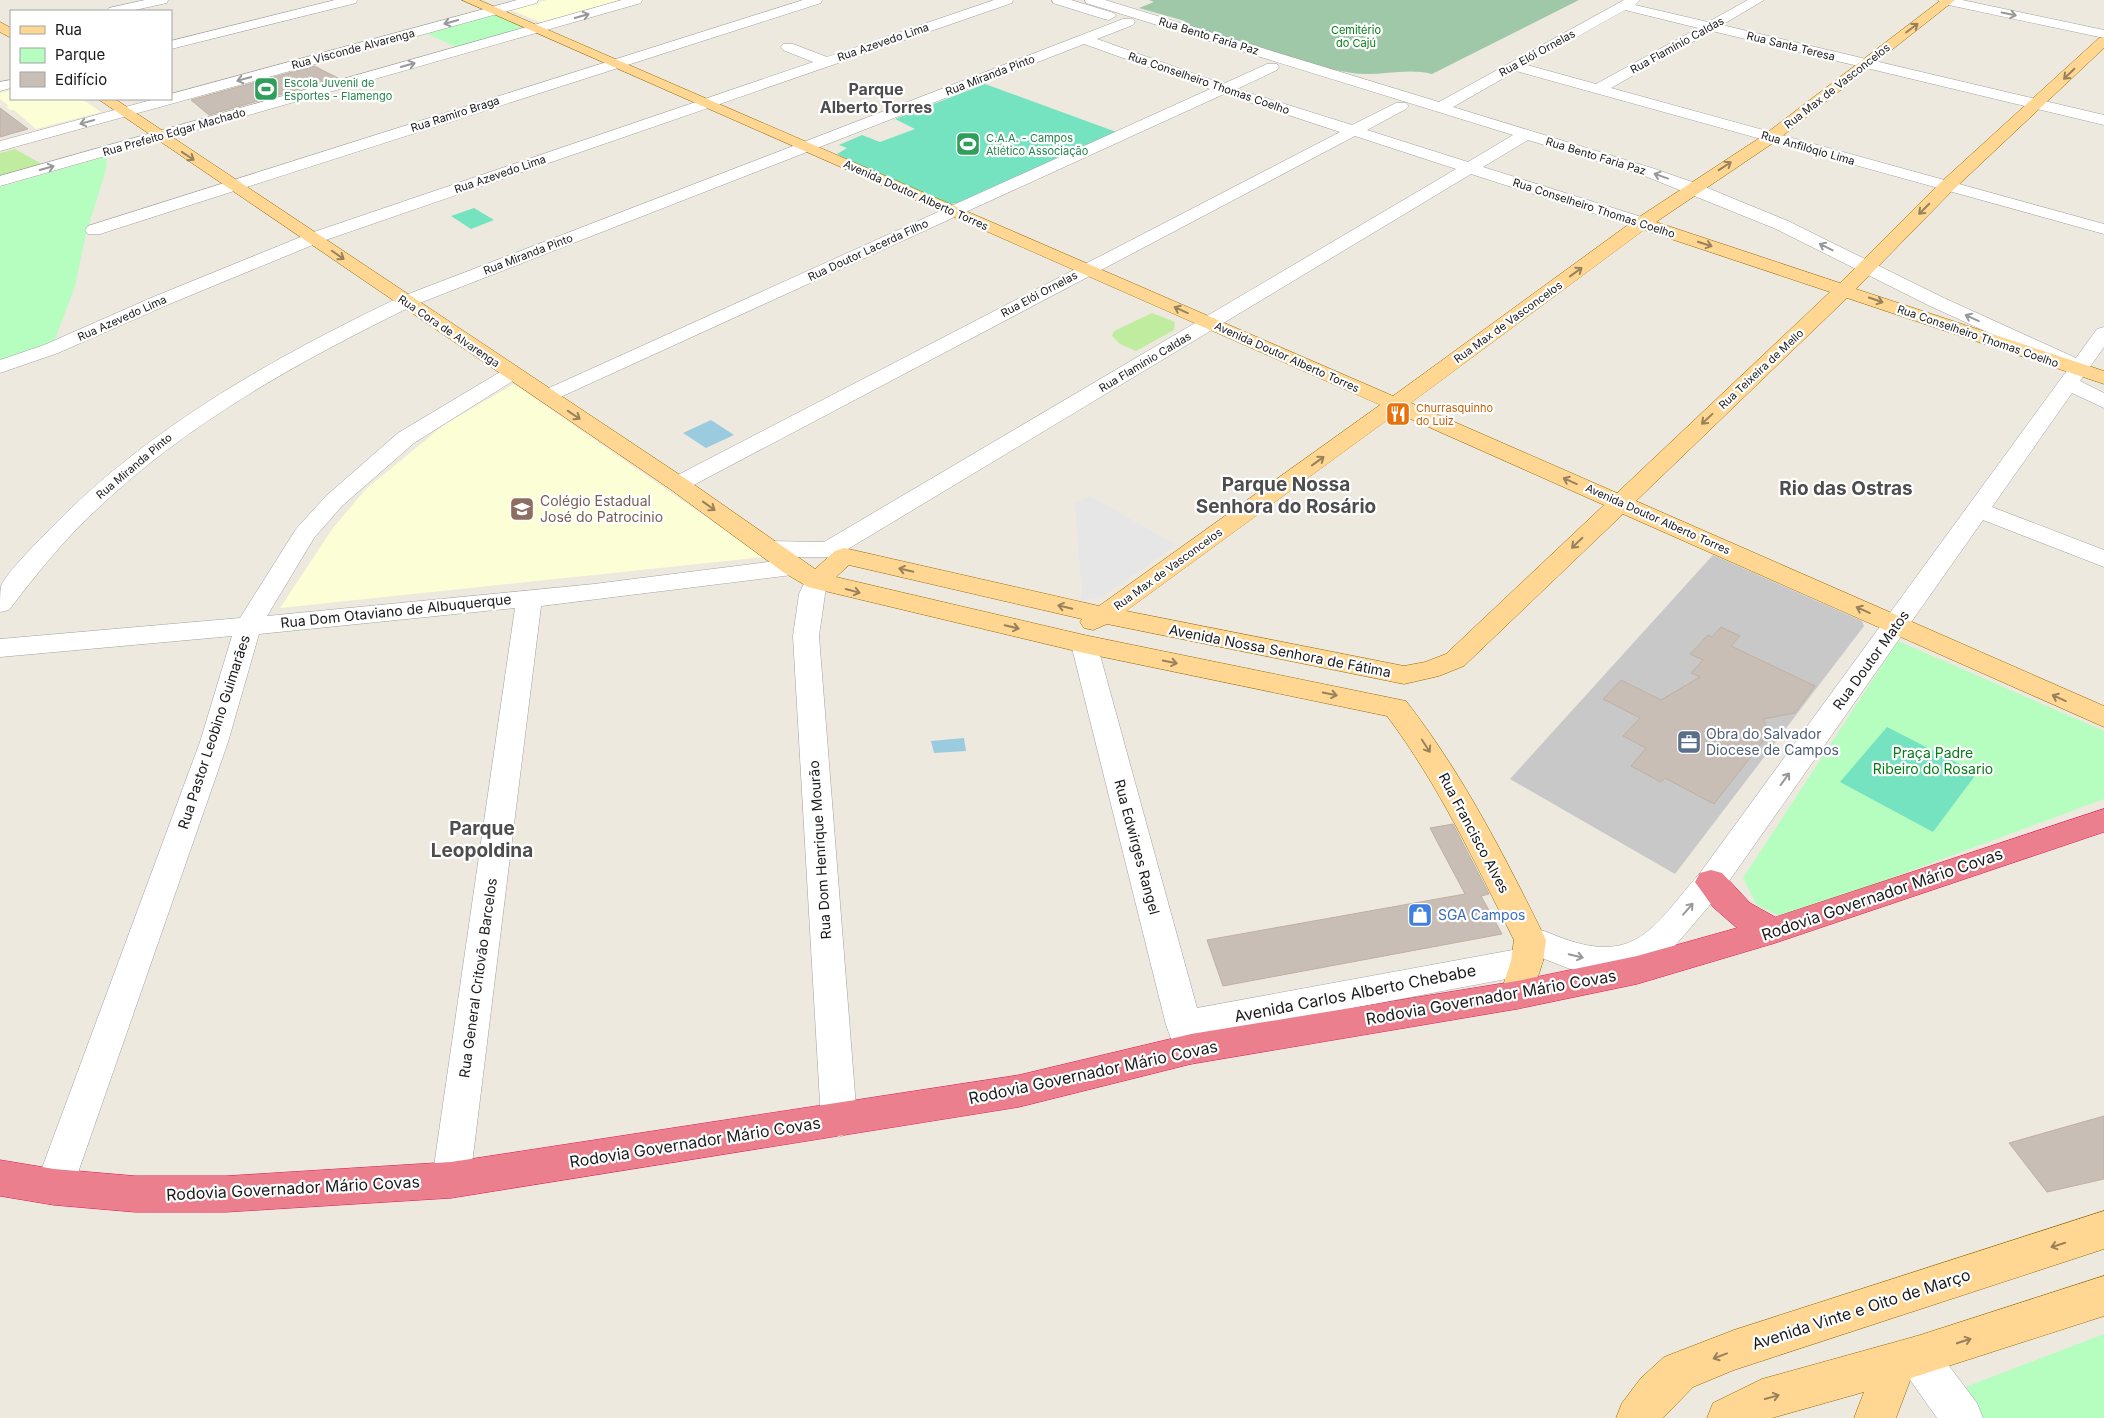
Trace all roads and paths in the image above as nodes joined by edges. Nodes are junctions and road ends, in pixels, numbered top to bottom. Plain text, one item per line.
1 (162, 0) edge
2 (351, 0) edge
3 (468, 0) edge
4 (532, 0) edge
5 (636, 0) edge
6 (816, 0) edge
7 (1007, 0) edge
8 (1058, 0) edge
9 (1091, 0) edge
10 (1758, 0) edge
11 (1947, 0) edge
12 (1629, 3) edge
13 (118, 10) edge
14 (493, 10) junction
15 (1128, 22) junction
16 (1709, 26) junction
17 (535, 29) junction
18 (418, 31) junction
19 (2104, 34) edge
20 (1084, 39) junction
21 (2104, 40) edge
22 (172, 45) edge
23 (788, 46) dead end
24 (459, 51) junction
25 (827, 62) junction
26 (614, 64) junction
27 (1864, 64) junction
28 (1513, 66) junction
29 (1272, 67) junction
30 (1222, 89) junction
31 (1597, 90) junction
32 (172, 99) edge
33 (106, 100) edge
34 (167, 100) edge
35 (706, 103) junction
36 (2037, 105) junction
37 (1401, 106) junction
38 (1441, 107) junction
39 (123, 112) junction
40 (2104, 120) edge
41 (1352, 131) junction
42 (159, 136) junction
43 (1520, 137) junction
44 (1770, 138) junction
45 (0, 146) edge
46 (806, 146) junction
47 (1468, 167) junction
48 (0, 181) edge
49 (233, 185) junction
50 (1946, 187) junction
51 (1692, 188) junction
52 (953, 211) junction
53 (1642, 224) junction
54 (2104, 229) edge
55 (94, 230) dead end
56 (314, 238) junction
57 (1866, 268) junction
58 (1087, 269) junction
59 (1844, 290) junction
60 (405, 302) junction
61 (1211, 323) junction
62 (2104, 333) edge
63 (0, 367) edge
64 (512, 373) junction
65 (2076, 373) junction
66 (2104, 378) edge
67 (547, 396) junction
68 (2104, 402) edge
69 (1396, 405) junction
70 (678, 484) junction
71 (1620, 502) junction
72 (1979, 510) junction
73 (767, 549) junction
74 (836, 553) junction
75 (2104, 559) edge
76 (792, 567) junction
77 (818, 581) junction
78 (529, 598) junction
79 (0, 604) edge
80 (1103, 615) junction
81 (1896, 625) junction
82 (248, 626) junction
83 (1073, 642) junction
84 (0, 648) edge
85 (1404, 676) junction
86 (1396, 708) junction
87 (2104, 717) edge
88 (2104, 820) edge
89 (1711, 882) junction
90 (1775, 930) junction
91 (1528, 951) junction
92 (1517, 995) junction
93 (1187, 1037) junction
94 (839, 1120) junction
95 (0, 1178) edge
96 (450, 1180) junction
97 (54, 1187) junction
98 (2104, 1230) edge
99 (2104, 1296) edge
100 (1907, 1359) junction
101 (1637, 1418) edge
102 (1728, 1418) edge
103 (1875, 1418) edge
104 (1962, 1418) edge

1 - 13 street
2 - 22 street
3 - 14 main road, Avenida Doutor Alberto Torres
4 - 14 street, Rua Visconde Alvarenga
17 -> 5 street, Rua Prefeito Edgar Machado
6 - 26 street, Rua Ramiro Braga
7 - 25 street, Rua Azevedo Lima
8 - 15 street, Rua Bento Faria Paz
9 - 38 street, Rua Bento Faria Paz
10 - 16 street, Rua Flamínio Caldas
11 -> 19 street
27 -> 11 main road, Rua Max de Vasconcelos
12 - 16 street, Rua Santa Teresa
12 - 28 street, Rua Elói Ornelas
14 - 17 main road, Avenida Doutor Alberto Torres
14 -> 18 street, Rua Visconde Alvarenga
15 - 20 street, Rua Miranda Pinto
15 - 29 street, Rua Bento Faria Paz
16 - 27 street, Rua Santa Teresa
16 - 31 street, Rua Flamínio Caldas
17 - 24 street, Rua Prefeito Edgar Machado
17 - 26 main road, Avenida Doutor Alberto Torres
18 - 24 street
18 -> 32 street, Rua Visconde Alvarenga
20 - 30 street, Rua Conselheiro Thomas Coelho
20 - 46 street, Rua Miranda Pinto
21 -> 36 main road, Rua Teixeira de Mello
23 - 25 street
42 -> 24 street, Rua Prefeito Edgar Machado
25 - 35 street, Rua Azevedo Lima
26 - 35 main road, Avenida Doutor Alberto Torres
26 - 49 street, Rua Ramiro Braga
27 - 36 street, Rua Santa Teresa
27 - 44 main road, Rua Max de Vasconcelos
28 - 31 street, Rua Anfilóqio Lima
28 - 38 street, Rua Elói Ornelas
29 - 30 street, Rua Doutor Lacerda Filho
29 - 37 street, Rua Bento Faria Paz
30 - 41 street, Rua Conselheiro Thomas Coelho
30 - 52 street, Rua Doutor Lacerda Filho
31 - 44 street, Rua Anfilóqio Lima
33 - 39 main road, Rua Cora de Alvarenga
34 -> 39 street, Rua Visconde Alvarenga
35 - 46 main road, Avenida Doutor Alberto Torres
35 - 56 street, Rua Azevedo Lima
36 - 40 street, Rua Santa Teresa
36 - 50 main road, Rua Teixeira de Mello
37 - 41 street, Rua Elói Ornelas
37 - 43 street, Rua Bento Faria Paz
38 - 43 street, Rua Bento Faria Paz
39 - 42 main road, Rua Cora de Alvarenga
39 -> 45 street, Rua Visconde Alvarenga
41 - 47 street, Rua Conselheiro Thomas Coelho
41 - 58 street, Rua Elói Ornelas
48 -> 42 street, Rua Prefeito Edgar Machado
42 -> 49 main road, Rua Cora de Alvarenga
43 - 47 street, Rua Flamínio Caldas
51 -> 43 street, Rua Bento Faria Paz
44 - 50 street, Rua Anfilóqio Lima
51 -> 44 main road, Rua Max de Vasconcelos
46 - 52 main road, Avenida Doutor Alberto Torres
46 - 60 street, Rua Miranda Pinto
47 - 53 street, Rua Conselheiro Thomas Coelho
47 - 61 street, Rua Flamínio Caldas
49 - 55 street, Rua Ramiro Braga
49 - 56 main road, Rua Cora de Alvarenga
50 - 54 street, Rua Anfilóqio Lima
50 -> 57 main road, Rua Teixeira de Mello
51 - 53 main road, Rua Max de Vasconcelos
57 -> 51 street, Rua Bento Faria Paz
52 - 58 main road, Avenida Doutor Alberto Torres
52 - 67 street, Rua Doutor Lacerda Filho
53 -> 59 main road, Rua Conselheiro Thomas Coelho
69 -> 53 main road, Rua Max de Vasconcelos
56 -> 60 main road, Rua Cora de Alvarenga
56 - 63 street, Rua Azevedo Lima
57 - 59 main road, Rua Teixeira de Mello
65 -> 57 street, Rua Bento Faria Paz
61 -> 58 main road, Avenida Doutor Alberto Torres
58 - 70 street, Rua Elói Ornelas
59 -> 65 main road, Rua Conselheiro Thomas Coelho
59 -> 71 main road, Rua Teixeira de Mello
60 - 64 main road, Rua Cora de Alvarenga
60 - 79 street, Rua Miranda Pinto
61 - 69 main road, Avenida Doutor Alberto Torres
61 - 74 street, Rua Flamínio Caldas
62 - 65 street, Rua Doutor Matos
64 - 67 main road, Rua Cora de Alvarenga
64 - 82 street, Rua Pastor Leobino Guimarães
65 - 66 main road, Rua Conselheiro Thomas Coelho
65 - 68 street, Rua Bento Faria Paz
65 - 72 street, Rua Doutor Matos
67 -> 70 main road, Rua Cora de Alvarenga
71 -> 69 main road, Avenida Doutor Alberto Torres
80 -> 69 main road, Rua Max de Vasconcelos
70 -> 73 main road, Rua Cora de Alvarenga
81 -> 71 main road, Avenida Doutor Alberto Torres
71 -> 85 main road, Rua Teixeira de Mello
72 - 75 street
72 - 81 street, Rua Doutor Matos
73 - 74 street
73 - 76 main road, Rua Cora de Alvarenga
74 - 77 main road
80 -> 74 main road, Avenida Nossa Senhora de Fátima
76 - 77 main road
76 - 78 street, Rua Dom Otaviano de Albuquerque
77 -> 83 main road
77 - 94 street, Rua Dom Henrique Mourão
78 - 82 street, Rua Dom Otaviano de Albuquerque
78 - 96 street, Rua General Critovão Barcelos
80 - 83 main road, Rua Max de Vasconcelos
80 - 85 main road, Avenida Nossa Senhora de Fátima
87 -> 81 main road, Avenida Doutor Alberto Torres
89 -> 81 street, Rua Doutor Matos
82 - 84 street, Rua Dom Otaviano de Albuquerque
82 - 97 street, Rua Pastor Leobino Guimarães
83 -> 86 main road
83 - 93 street, Rua Edwirges Rangel
85 - 86 main road, Avenida Nossa Senhora de Fátima
86 -> 91 main road, Rua Francisco Alves
88 - 90 highway, Rodovia Governador Mário Covas
89 - 90 highway
91 -> 89 street, Rua Doutor Matos
90 - 92 highway, Rodovia Governador Mário Covas
91 - 92 main road
91 - 93 street, Avenida Carlos Alberto Chebabe
92 - 93 highway, Rodovia Governador Mário Covas
93 - 94 highway, Rodovia Governador Mário Covas
94 - 96 highway, Rodovia Governador Mário Covas
95 - 97 highway, Rodovia Governador Mário Covas
96 - 97 highway, Rodovia Governador Mário Covas
98 -> 101 main road, Avenida Vinte e Oito de Março
100 -> 99 main road
102 -> 100 main road
100 - 103 main road
100 - 104 street

